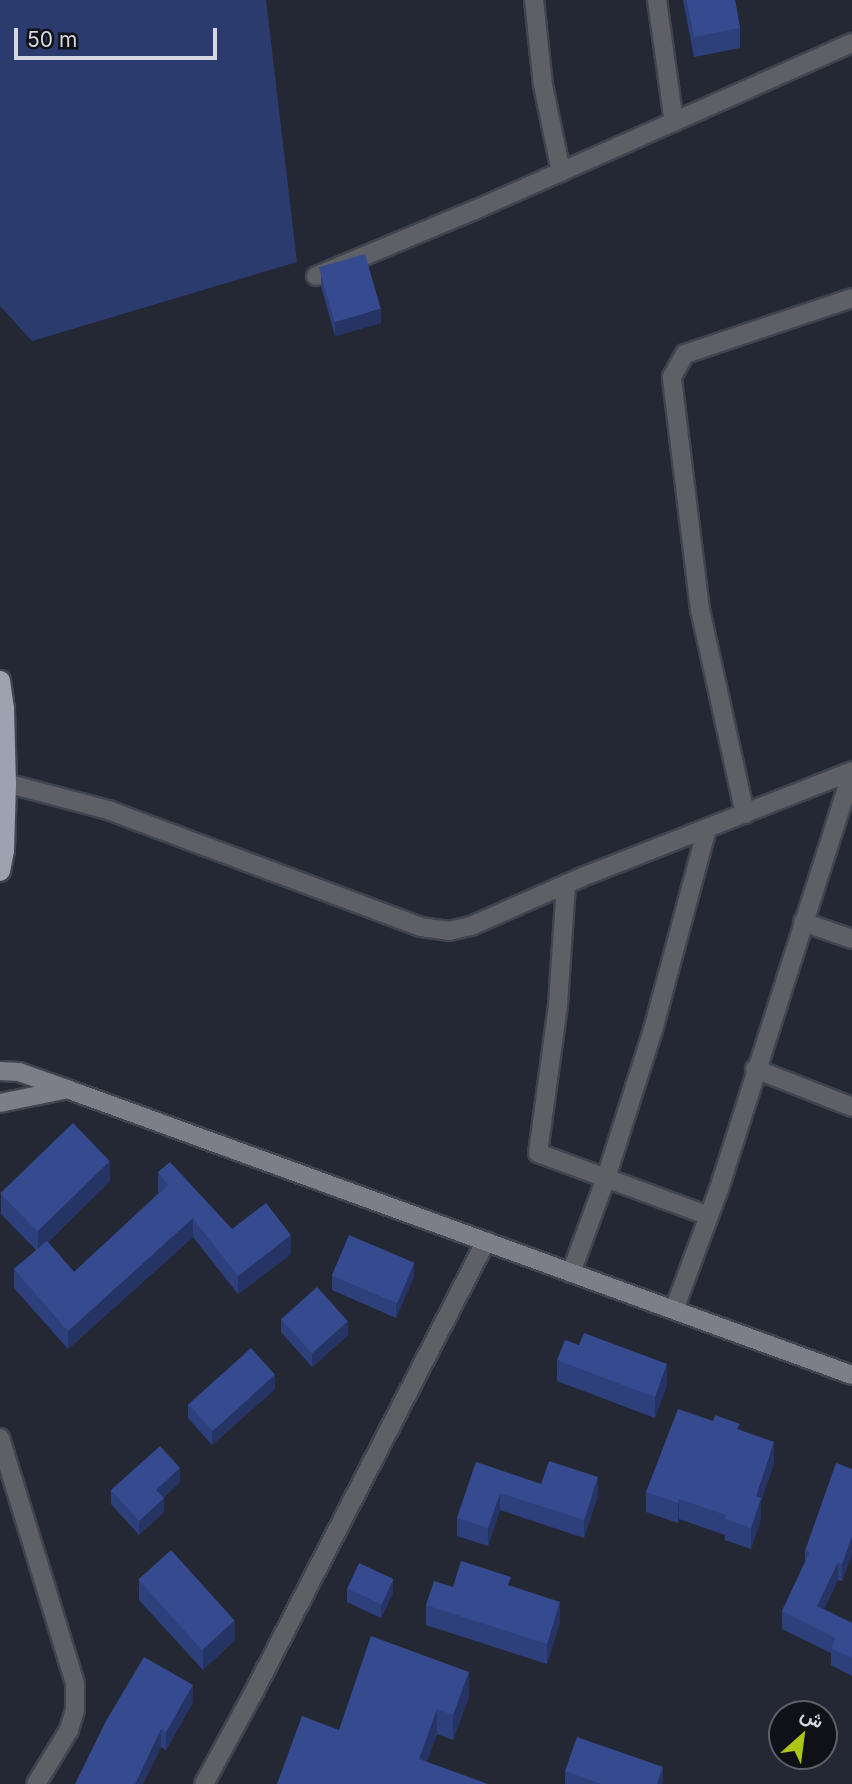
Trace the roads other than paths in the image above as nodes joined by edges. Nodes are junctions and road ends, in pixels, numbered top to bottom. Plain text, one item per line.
1 (534, 0) edge
2 (657, 0) edge
3 (852, 43) edge
4 (674, 122) junction
5 (561, 172) junction
6 (316, 276) dead end
7 (852, 298) edge
8 (0, 680) edge
9 (852, 772) edge
10 (6, 783) junction
11 (746, 814) junction
12 (707, 829) junction
13 (0, 871) edge
14 (566, 884) junction
15 (803, 922) junction
16 (852, 939) edge
17 (755, 1069) junction
18 (0, 1071) edge
19 (67, 1089) junction
20 (0, 1103) edge
21 (852, 1107) edge
22 (606, 1178) junction
23 (709, 1216) junction
24 (486, 1241) junction
25 (571, 1273) junction
26 (674, 1310) junction
27 (852, 1375) edge
28 (0, 1438) edge
29 (36, 1784) edge
30 (204, 1784) edge

1 - 5 street
2 - 4 street
3 - 4 street
4 - 5 street
5 - 6 street
7 - 11 street
8 - 10 highway
9 - 11 street
9 - 15 street
10 - 13 highway
10 - 14 street
11 - 12 street
12 - 14 street
12 - 22 street
14 - 22 street
15 - 16 street
15 - 17 street
17 - 21 street
17 - 23 street
18 - 19 main road
19 - 20 main road
19 - 24 main road
22 - 23 street
22 - 25 street
23 - 26 street
24 - 25 main road
24 - 30 street
25 - 26 main road
26 - 27 main road
28 - 29 street

